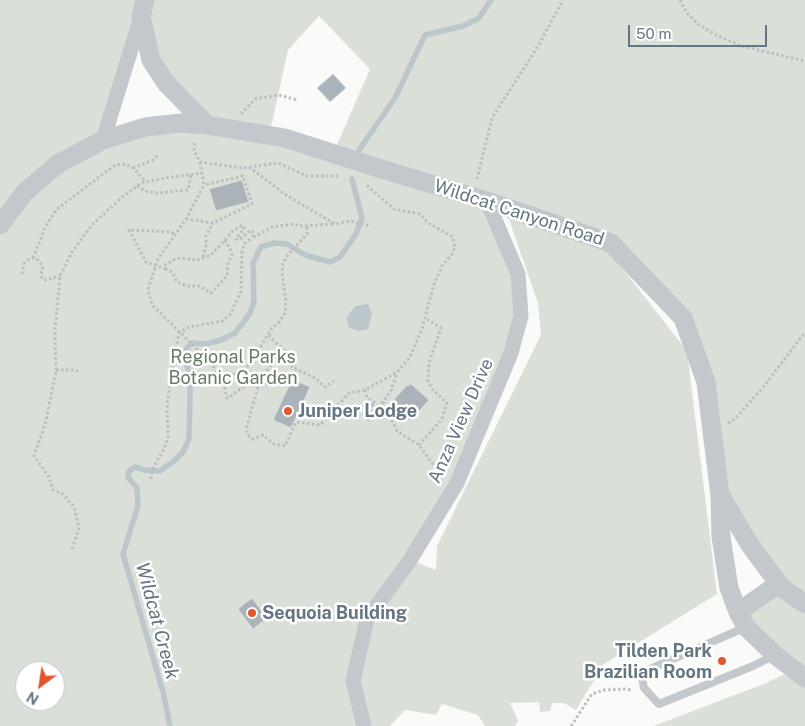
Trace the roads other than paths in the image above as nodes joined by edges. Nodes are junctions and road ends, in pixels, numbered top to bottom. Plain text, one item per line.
1 (143, 9) edge
2 (202, 125) junction
3 (103, 140) junction
4 (480, 198) junction
5 (0, 225) edge
6 (720, 495) junction
7 (781, 587) junction
8 (805, 604) edge
9 (742, 620) junction
10 (775, 655) junction
11 (805, 678) edge
12 (364, 726) edge

1 - 2 street
1 - 3 street
2 - 3 street, Wildcat Canyon Road
2 - 4 street, Wildcat Canyon Road
3 - 5 street, Wildcat Canyon Road
4 - 6 street, Wildcat Canyon Road
4 - 12 street, Anza View Drive
6 - 7 street
6 - 9 street, Wildcat Canyon Road
7 - 8 street
7 - 9 street
9 - 10 street, Wildcat Canyon Road
9 - 10 lane
10 - 11 street, Wildcat Canyon Road

